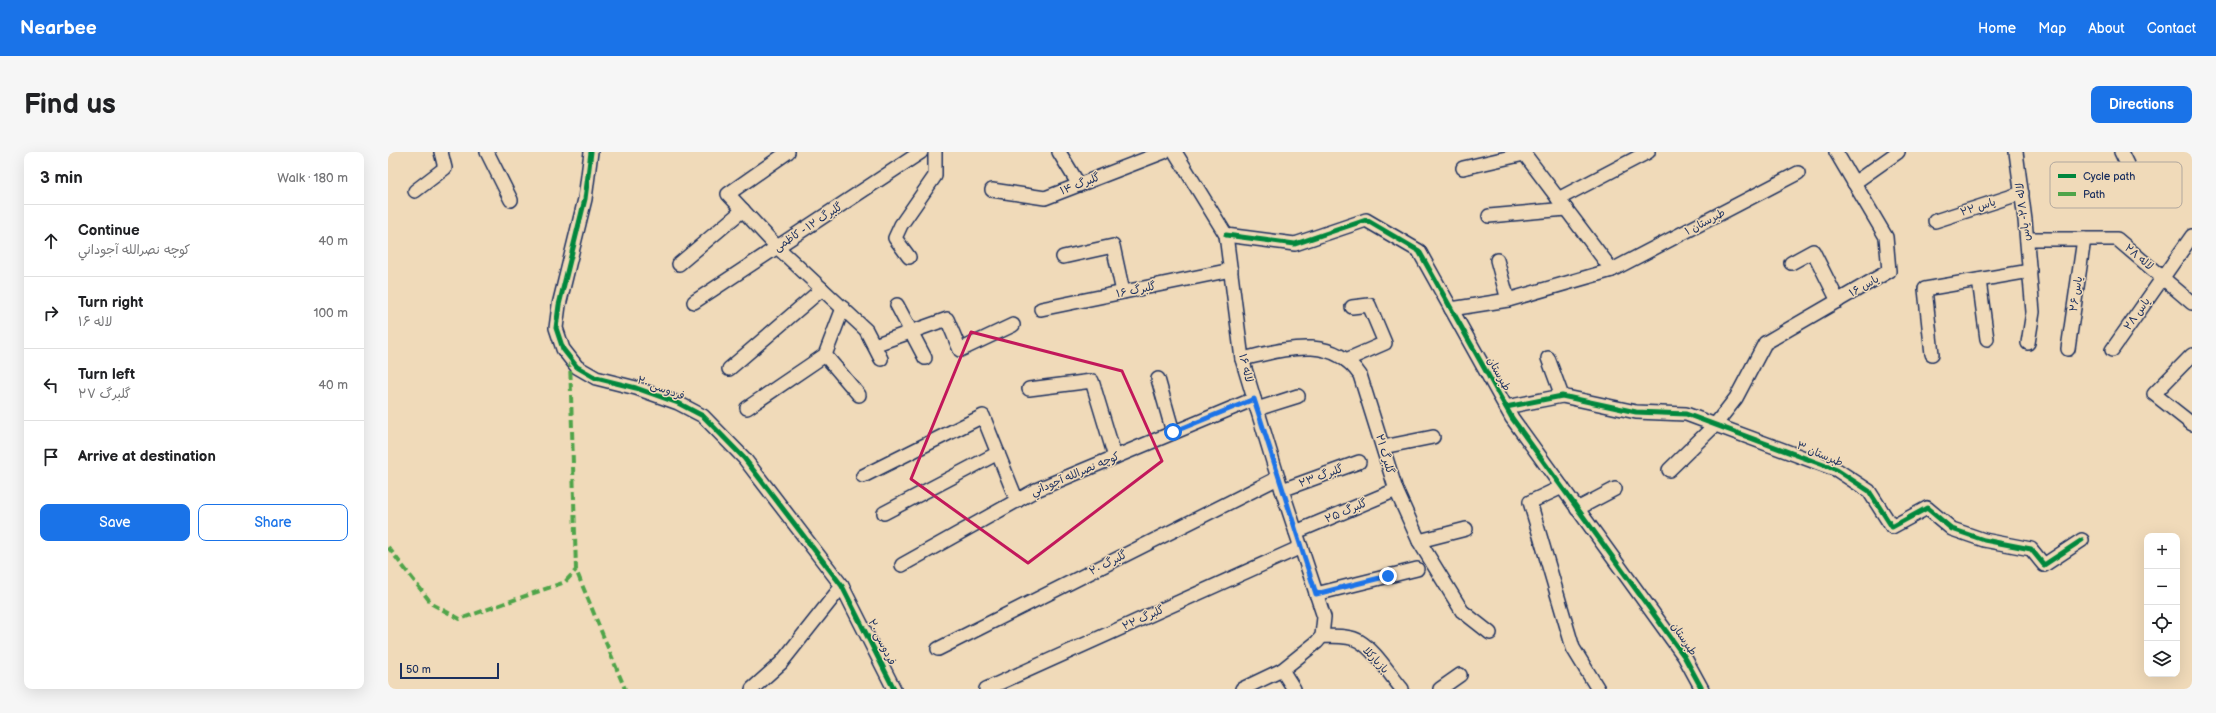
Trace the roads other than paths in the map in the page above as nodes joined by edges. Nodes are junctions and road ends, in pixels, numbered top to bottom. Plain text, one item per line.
1 (441, 152) edge
2 (487, 152) edge
3 (591, 152) edge
4 (788, 152) edge
5 (921, 152) edge
6 (935, 152) edge
7 (1060, 152) edge
8 (1164, 152) edge
9 (1175, 152) edge
10 (1648, 152) edge
11 (1836, 152) edge
12 (1898, 152) edge
13 (2016, 152) edge
14 (2121, 152) edge
15 (1524, 153) edge
16 (2126, 162) edge
17 (1463, 168) dead end
18 (1798, 173) dead end
19 (1854, 183) junction
20 (1079, 185) junction
21 (992, 190) dead end
22 (414, 191) dead end
23 (2022, 193) junction
24 (511, 200) dead end
25 (1562, 204) junction
26 (743, 210) junction
27 (1489, 216) dead end
28 (1935, 221) dead end
29 (1226, 235) junction
30 (2192, 236) edge
31 (2027, 239) junction
32 (2084, 239) junction
33 (777, 247) junction
34 (909, 257) dead end
35 (1063, 257) dead end
36 (1497, 260) dead end
37 (1791, 263) dead end
38 (679, 264) dead end
39 (1231, 270) junction
40 (1612, 270) junction
41 (2030, 271) junction
42 (2163, 278) junction
43 (1979, 280) junction
44 (822, 289) junction
45 (1123, 292) junction
46 (1508, 300) junction
47 (1838, 301) junction
48 (694, 302) dead end
49 (2192, 303) edge
50 (897, 305) dead end
51 (1352, 307) dead end
52 (843, 308) junction
53 (1041, 309) dead end
54 (1451, 309) junction
55 (1013, 325) dead end
56 (912, 332) junction
57 (1986, 340) dead end
58 (2028, 343) dead end
59 (874, 345) junction
60 (2068, 349) dead end
61 (2112, 350) dead end
62 (1932, 354) dead end
63 (825, 355) junction
64 (2192, 355) edge
65 (925, 358) dead end
66 (1548, 358) dead end
67 (881, 359) dead end
68 (1242, 359) junction
69 (1346, 360) junction
70 (729, 368) dead end
71 (1158, 379) dead end
72 (1029, 389) dead end
73 (859, 395) dead end
74 (1298, 396) dead end
75 (1562, 396) junction
76 (1256, 404) junction
77 (1506, 407) junction
78 (747, 408) dead end
79 (2192, 424) edge
80 (1715, 425) junction
81 (1173, 432) junction
82 (1433, 437) dead end
83 (1384, 447) junction
84 (998, 453) junction
85 (1115, 457) junction
86 (1359, 462) dead end
87 (1669, 470) dead end
88 (863, 476) dead end
89 (1278, 478) junction
90 (1562, 487) junction
91 (1615, 489) dead end
92 (1282, 490) junction
93 (1396, 490) junction
94 (1017, 501) junction
95 (1578, 508) junction
96 (884, 513) dead end
97 (1466, 529) dead end
98 (1296, 532) junction
99 (2082, 540) dead end
100 (1419, 541) junction
101 (1301, 547) junction
102 (902, 565) dead end
103 (1417, 569) dead end
104 (842, 586) junction
105 (1316, 594) junction
106 (1490, 633) dead end
107 (1322, 636) junction
108 (938, 649) dead end
109 (1282, 670) junction
110 (1460, 675) dead end
111 (752, 689) edge
112 (894, 689) edge
113 (986, 689) edge
114 (1242, 689) edge
115 (1294, 689) edge
116 (1402, 689) edge
117 (1440, 689) edge
118 (1598, 689) edge
119 (1702, 689) edge

1 - 22 street
2 - 24 street
3 - 104 street, فردوسی ۲۰
4 - 26 street
5 - 33 street, گلبرگ ۱۲ - کاظمی
6 - 34 street
7 - 20 street
8 - 20 street, گلبرگ ۱۴
9 - 29 street, لاله ۱۶
10 - 25 street
11 - 19 street, یاس ۱۶
12 - 19 street
13 - 23 street, لاله ۲۸- یاس
14 - 16 street
15 - 17 street
15 - 25 street
18 - 40 street, طبرستان ۱
19 - 47 street, یاس ۱۶
20 - 21 street, گلبرگ ۱۴
23 - 28 street, یاس ۲۲
23 - 31 street, لاله ۲۸- یاس
25 - 27 street
25 - 40 street
26 - 33 street
26 - 38 street
29 - 39 street, لاله ۱۶
29 - 54 street, طبرستان
30 - 42 street, یاس ۲۸
31 - 32 street, لاله ۲۸
31 - 41 street, لاله ۲۸- یاس
32 - 42 street, لاله ۲۸
32 - 60 street, یاس ۲۶
33 - 44 street
33 - 48 street, گلبرگ ۱۲ - کاظمی
35 - 45 street
36 - 46 street
37 - 47 street
39 - 45 street, گلبرگ ۱۶
39 - 68 street, لاله ۱۶
40 - 46 street, طبرستان ۱
41 - 43 street
41 - 58 street, لاله ۲۸- یاس
42 - 49 street, لاله ۲۸
42 - 61 street, یاس ۲۸
43 - 57 street
43 - 62 street
44 - 52 street
44 - 70 street
45 - 53 street, گلبرگ ۱۶
46 - 54 street, طبرستان ۱
47 - 80 street, یاس ۱۶
50 - 56 street
51 - 69 street
52 - 59 street
52 - 63 street
54 - 77 street, طبرستان
55 - 56 street
56 - 59 street
56 - 65 street
59 - 67 street
63 - 73 street
63 - 78 street
64 - 79 street
66 - 75 street
68 - 69 street, گلبرگ ۲۱
68 - 76 street, لاله ۱۶
69 - 83 street, گلبرگ ۲۱
71 - 81 street
72 - 85 street
74 - 76 street, كوچه نصرالله آجوداني
75 - 77 street, طبرستان ۳
75 - 80 street, طبرستان ۳
76 - 81 street, كوچه نصرالله آجوداني
76 - 89 street, لاله ۱۶
77 - 90 street, طبرستان
80 - 87 street
80 - 99 street, طبرستان ۳
81 - 85 street, كوچه نصرالله آجوداني
82 - 83 street
83 - 93 street, گلبرگ ۲۱
84 - 88 street
84 - 94 street
84 - 96 street
85 - 94 street, كوچه نصرالله آجوداني
86 - 92 street, گلبرگ ۲۳
89 - 92 street, لاله ۱۶
89 - 108 street, گلبرگ ۲۰
90 - 95 street, طبرستان
90 - 118 street
91 - 95 street
92 - 98 street, لاله ۱۶
93 - 98 street, گلبرگ ۲۵
93 - 100 street, گلبرگ ۲۱
94 - 102 street, كوچه نصرالله آجوداني
95 - 119 street, طبرستان
97 - 100 street
98 - 101 street, لاله ۱۶
100 - 106 street, گلبرگ ۲۱
101 - 105 street, لاله ۱۶
101 - 113 street, گلبرگ ۲۲
103 - 105 street
104 - 111 street
104 - 112 street, فردوسی ۲۰
105 - 107 street, لاله ۱۶
107 - 109 street
107 - 116 street, بازیارکلا
109 - 114 street
109 - 115 street
110 - 117 street

